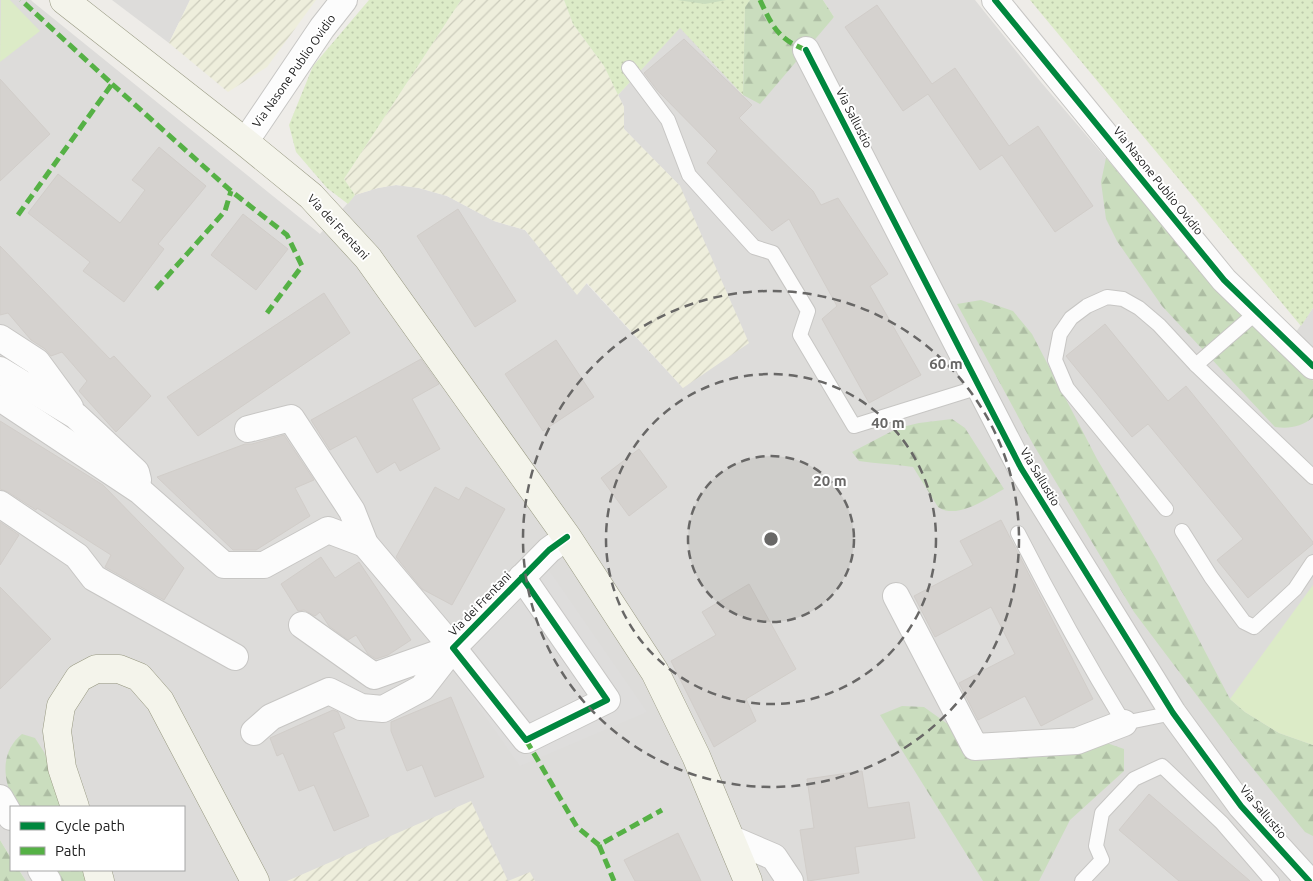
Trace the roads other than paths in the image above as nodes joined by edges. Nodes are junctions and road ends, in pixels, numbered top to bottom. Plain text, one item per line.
1 (64, 0) edge
2 (344, 0) edge
3 (995, 0) edge
4 (806, 50) dead end
5 (629, 68) dead end
6 (245, 142) junction
7 (1257, 312) junction
8 (0, 338) edge
9 (1196, 365) junction
10 (1313, 366) edge
11 (0, 370) edge
12 (979, 387) junction
13 (0, 398) edge
14 (76, 416) junction
15 (248, 429) dead end
16 (1313, 478) edge
17 (140, 491) junction
18 (0, 504) edge
19 (1166, 509) dead end
20 (1182, 531) dead end
21 (1018, 533) dead end
22 (567, 538) junction
23 (365, 544) junction
24 (1313, 562) edge
25 (522, 577) junction
26 (896, 596) dead end
27 (302, 625) dead end
28 (452, 648) junction
29 (235, 657) dead end
30 (1172, 714) junction
31 (1124, 723) junction
32 (254, 732) dead end
33 (0, 798) edge
34 (75, 806) edge
35 (10, 815) edge
36 (1232, 815) junction
37 (732, 839) junction
38 (255, 881) edge
39 (748, 881) edge
40 (790, 881) edge
41 (1082, 881) edge
42 (1272, 881) edge
43 (1309, 881) edge

1 - 6 main road, Via dei Frentani
2 - 6 street, Via Nasone Publio Ovidio
3 - 7 street, Via Nasone Publio Ovidio
4 - 12 street, Via Sallustio
5 - 12 lane
6 - 22 main road, Via dei Frentani
7 - 9 lane
7 - 10 street, Via Nasone Publio Ovidio
8 - 14 street, Via dei Frentani
9 - 16 lane
9 - 19 lane
11 - 14 street, Via dei Frentani
12 - 30 street, Via Sallustio
13 - 17 street, Via dei Frentani
14 - 17 street, Via dei Frentani
15 - 23 street, Via dei Frentani
17 - 23 street, Via dei Frentani
18 - 29 street
20 - 24 lane
21 - 31 lane
22 - 25 street, Via dei Frentani
22 - 37 main road, Via dei Frentani
23 - 28 street, Via dei Frentani
25 - 28 street, Via dei Frentani
25 - 28 street, Via dei Frentani
26 - 31 street
27 - 28 street, Via dei Frentani
28 - 32 street, Via dei Frentani
30 - 31 lane
30 - 36 street, Via Sallustio
33 - 35 street
34 - 38 main road
36 - 41 lane
36 - 42 lane
36 - 43 street, Via Sallustio
37 - 39 main road, Via dei Frentani
37 - 40 street

